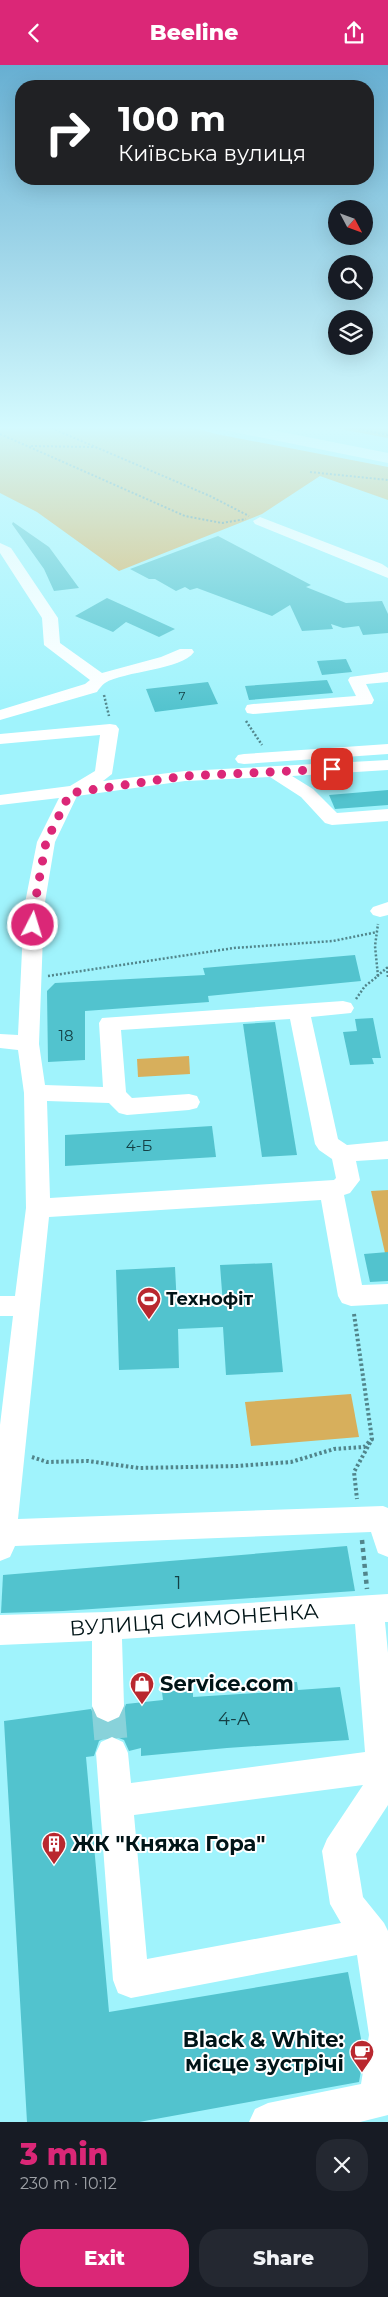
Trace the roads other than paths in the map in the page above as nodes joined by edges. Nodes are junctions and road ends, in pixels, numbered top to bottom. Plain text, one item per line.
1 (260, 521) dead end
2 (0, 547) edge
3 (388, 574) edge
4 (186, 652) dead end
5 (388, 677) edge
6 (100, 679) junction
7 (254, 709) road end
8 (0, 715) edge
9 (0, 739) edge
10 (388, 749) edge
11 (274, 765) junction
12 (388, 765) edge
13 (104, 772) junction
14 (70, 793) junction
15 (0, 801) edge
16 (388, 815) edge
17 (343, 1008) road end
18 (299, 1011) junction
19 (0, 1041) edge
20 (28, 1044) junction
21 (35, 1093) junction
22 (115, 1095) junction
23 (189, 1102) dead end
24 (388, 1150) edge
25 (343, 1154) junction
26 (332, 1190) junction
27 (38, 1207) junction
28 (388, 1294) edge
29 (0, 1306) edge
30 (27, 1306) junction
31 (5, 1442) edge
32 (1, 1540) edge
33 (388, 1543) edge
34 (379, 1608) edge
35 (107, 1626) junction
36 (0, 1630) edge
37 (108, 1706) tunnel mouth
38 (112, 1753) tunnel mouth
39 (382, 1766) junction
40 (116, 1801) junction
41 (372, 1935) junction
42 (383, 2097) edge
43 (268, 2122) edge

1 - 3 street
2 - 6 street
4 - 6 street
5 - 7 street
6 - 8 street
9 - 13 street
10 - 11 street
11 - 12 street
11 - 13 street
11 - 14 street
11 - 16 street
13 - 14 street
14 - 15 street
14 - 20 street
17 - 18 street
18 - 22 street
18 - 25 street
19 - 20 street
20 - 21 street
21 - 22 street
21 - 27 street
22 - 23 street
24 - 25 street
25 - 26 street
26 - 27 street
26 - 28 street
27 - 30 street
29 - 30 street
30 - 31 street
31 - 32 street
32 - 33 street
34 - 35 street, ВУЛИЦЯ СИМОНЕНКА
34 - 39 street
35 - 36 street, ВУЛИЦЯ СИМОНЕНКА
35 - 37 street
38 - 40 street
39 - 40 street
39 - 41 street
40 - 41 street
41 - 42 street
42 - 43 street

